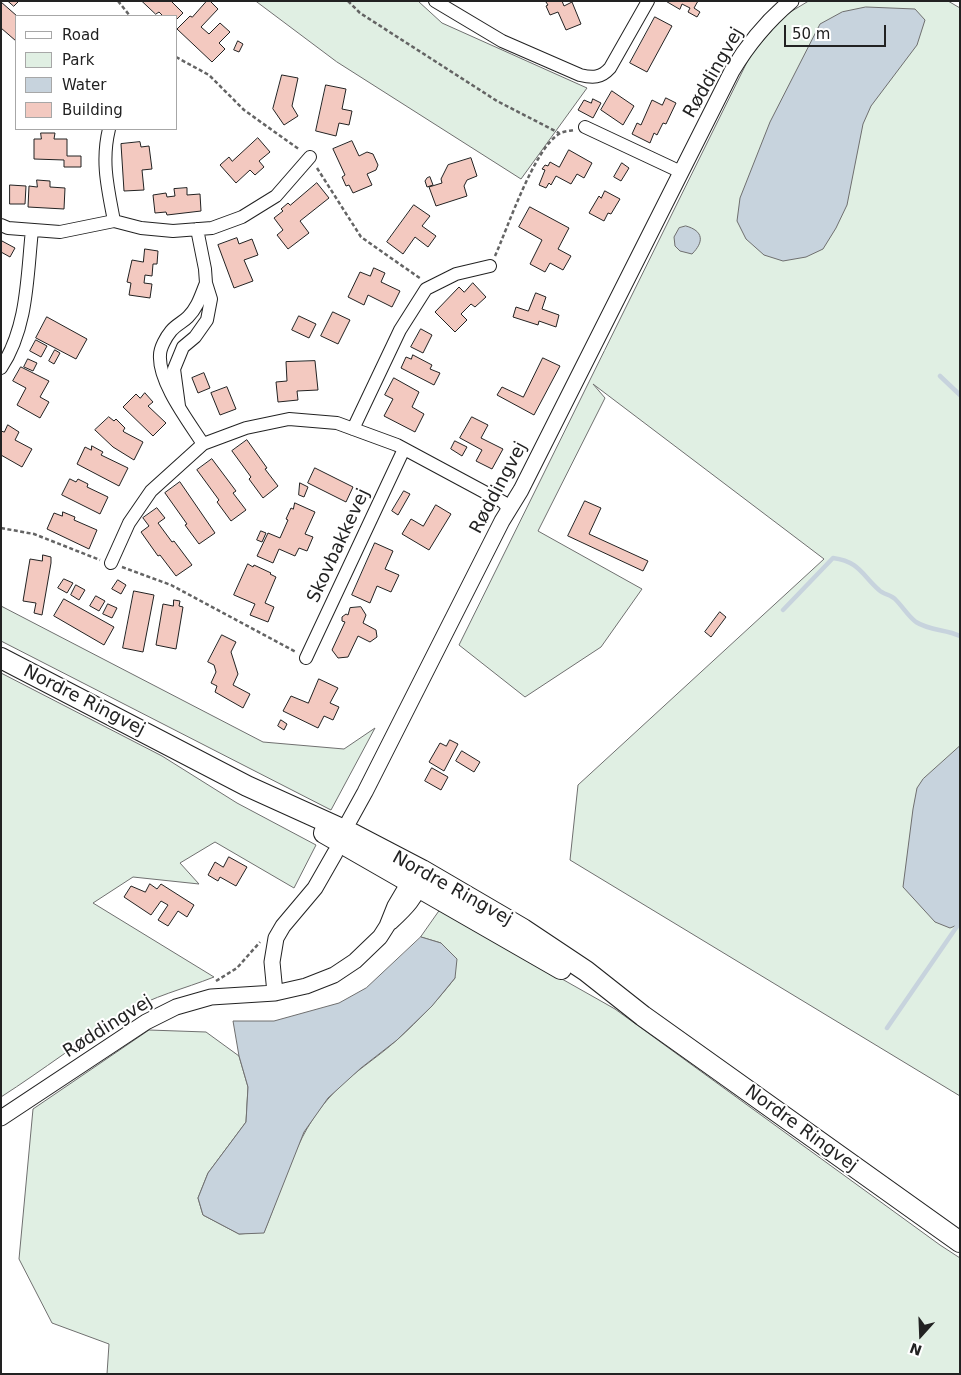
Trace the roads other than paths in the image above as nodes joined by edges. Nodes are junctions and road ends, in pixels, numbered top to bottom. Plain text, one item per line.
1 (434, 1) edge
2 (648, 1) edge
3 (791, 1) edge
4 (585, 127) road end
5 (109, 130) edge
6 (310, 157) dead end
7 (681, 172) junction
8 (114, 221) junction
9 (1, 225) edge
10 (197, 229) junction
11 (32, 230) junction
12 (490, 266) road end
13 (206, 283) junction
14 (1, 368) edge
15 (179, 406) junction
16 (353, 429) junction
17 (203, 444) junction
18 (404, 449) junction
19 (509, 509) junction
20 (111, 563) road end
21 (1, 658) edge
22 (306, 658) road end
23 (349, 821) dead end
24 (334, 853) dead end
25 (417, 880) junction
26 (275, 993) junction
27 (1, 1118) edge
28 (960, 1242) edge

1 - 2 street
3 - 7 street, Røddingvej
4 - 7 street
5 - 8 street
6 - 10 street
7 - 19 street, Røddingvej
8 - 10 street
8 - 11 street
9 - 11 street
10 - 13 street
11 - 14 street
12 - 16 street
13 - 15 street
13 - 15 street
15 - 17 street
16 - 17 street
16 - 18 street
17 - 20 street
18 - 19 street
18 - 22 street, Skovbakkevej
19 - 23 street, Røddingvej
21 - 25 main road, Nordre Ringvej
24 - 26 street
25 - 26 street, Røddingvej
25 - 28 main road, Nordre Ringvej
26 - 27 street, Røddingvej

